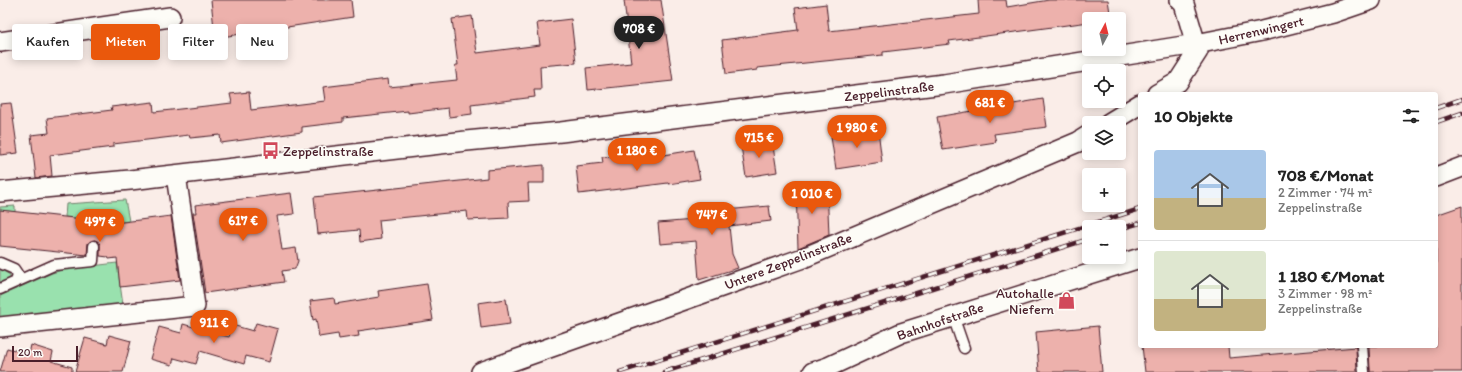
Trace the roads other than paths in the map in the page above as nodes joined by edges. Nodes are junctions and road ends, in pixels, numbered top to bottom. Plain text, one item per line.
1 (1180, 0) edge
2 (1372, 0) edge
3 (170, 17) dead end
4 (0, 42) edge
5 (1196, 44) junction
6 (1160, 92) edge
7 (1138, 105) edge
8 (1120, 116) edge
9 (1082, 139) edge
10 (1462, 167) edge
11 (176, 174) junction
12 (1438, 176) edge
13 (0, 192) edge
14 (94, 246) dead end
15 (1138, 259) edge
16 (0, 263) edge
17 (16, 282) junction
18 (0, 289) edge
19 (953, 316) junction
20 (0, 327) edge
21 (964, 348) dead end
22 (1362, 348) edge
23 (481, 372) edge
24 (813, 372) edge
25 (1364, 372) edge

1 - 5 street
2 - 5 street, Herrenwingert
3 - 4 street
5 - 6 street
5 - 11 street, Zeppelinstraße
7 - 8 street
9 - 23 street, Untere Zeppelinstraße
10 - 12 street
11 - 13 street, Zeppelinstraße
11 - 20 street
14 - 17 lane
15 - 19 street, Bahnhofstraße
16 - 17 lane
17 - 18 lane
19 - 21 lane
19 - 24 street, Bahnhofstraße
22 - 25 lane

